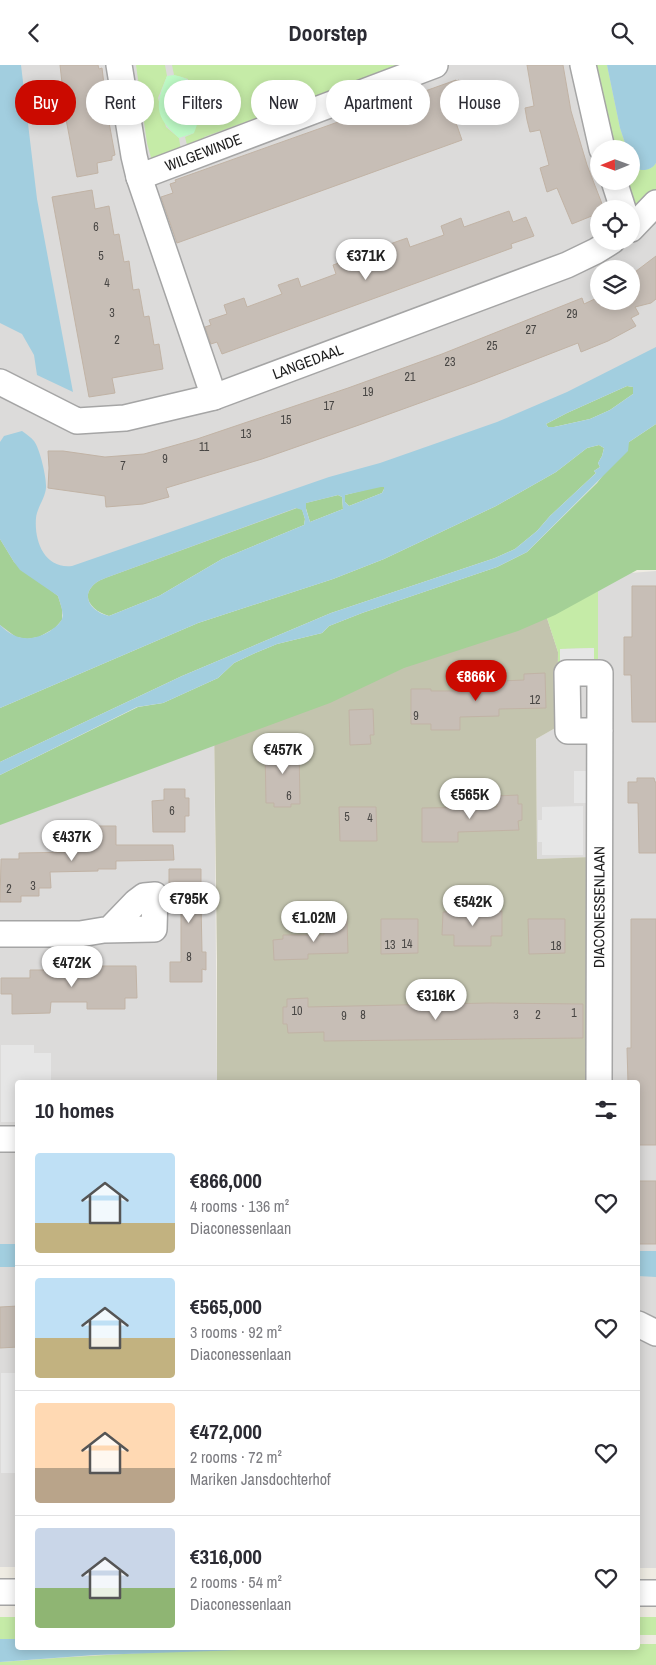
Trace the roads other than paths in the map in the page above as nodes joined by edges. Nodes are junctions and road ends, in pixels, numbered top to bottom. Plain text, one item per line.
1 (119, 65) edge
2 (435, 65) edge
3 (583, 65) edge
4 (600, 140) edge
5 (139, 177) junction
6 (656, 203) edge
7 (640, 220) edge
8 (598, 250) edge
9 (0, 383) edge
10 (214, 397) junction
11 (600, 731) dead end
12 (109, 930) dead end
13 (0, 934) edge
14 (599, 1080) edge
15 (0, 1139) edge
16 (15, 1139) edge
17 (640, 1325) edge
18 (656, 1333) edge
19 (0, 1592) edge
20 (15, 1592) edge
21 (640, 1593) edge
22 (656, 1593) edge

1 - 5 street
2 - 5 street, WILGEWINDE
3 - 4 street
5 - 10 street
6 - 7 street
8 - 10 street, LANGEDAAL
9 - 10 street, LANGEDAAL
11 - 14 street, DIACONESSENLAAN
12 - 13 street
15 - 16 street
17 - 18 street
19 - 20 street
21 - 22 street

